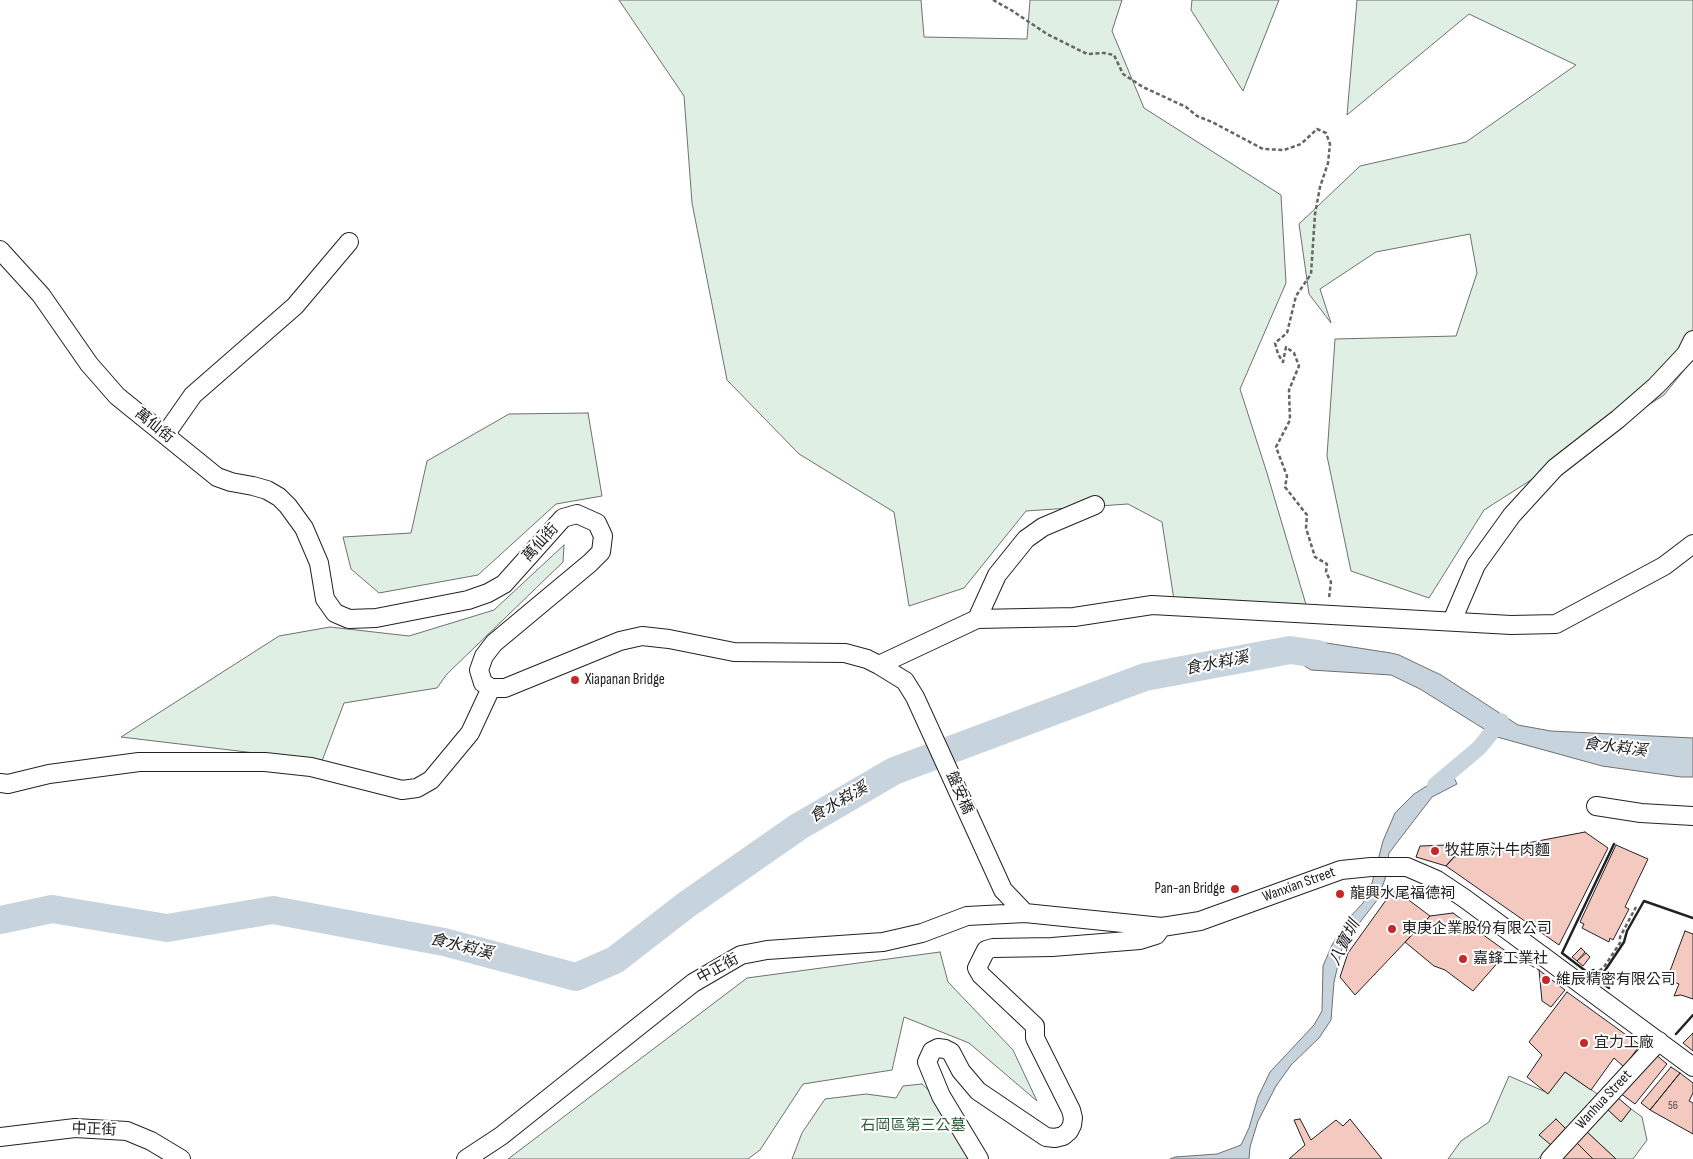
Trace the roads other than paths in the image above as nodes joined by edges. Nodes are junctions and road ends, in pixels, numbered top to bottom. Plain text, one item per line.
1 (349, 242) dead end
2 (0, 250) edge
3 (1693, 340) edge
4 (165, 435) junction
5 (1095, 505) dead end
6 (1693, 544) edge
7 (977, 619) junction
8 (1452, 621) junction
9 (879, 665) junction
10 (491, 688) junction
11 (0, 783) edge
12 (1596, 806) dead end
13 (1693, 816) edge
14 (1025, 913) junction
15 (1162, 927) junction
16 (1659, 1041) junction
17 (1693, 1067) edge
18 (0, 1136) edge
19 (181, 1159) edge
20 (466, 1159) edge
21 (979, 1159) edge
22 (1550, 1159) edge

1 - 4 street
2 - 4 street, 萬仙街
3 - 8 street
4 - 10 street, 萬仙街
5 - 7 street
6 - 8 street
7 - 8 street
7 - 9 street
9 - 10 street
9 - 14 street, 盤安橋
10 - 11 street
12 - 13 street
14 - 15 street, Wanxian Street
14 - 20 street, 中正街
15 - 16 street, Wanxian Street
15 - 21 street
16 - 17 street, Wanxian Street
16 - 22 street, Wanhua Street
18 - 19 street, 中正街

